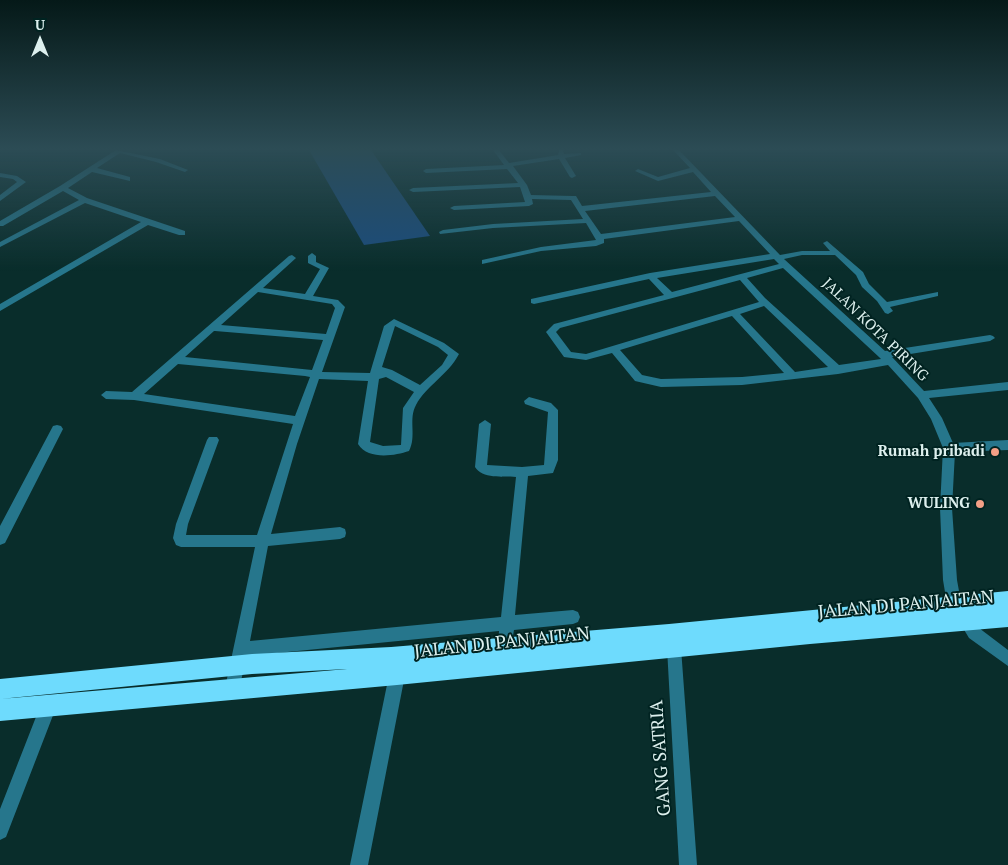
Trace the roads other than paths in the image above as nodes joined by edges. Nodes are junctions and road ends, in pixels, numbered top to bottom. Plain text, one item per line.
1 (12, 190) edge
2 (59, 190) edge
3 (67, 190) edge
4 (525, 190) edge
5 (715, 190) edge
6 (718, 193) junction
7 (528, 196) junction
8 (0, 200) edge
9 (84, 200) junction
10 (454, 208) dead end
11 (579, 209) junction
12 (742, 218) junction
13 (588, 221) junction
14 (147, 222) junction
15 (0, 224) edge
16 (442, 232) dead end
17 (182, 233) dead end
18 (599, 237) junction
19 (827, 243) dead end
20 (0, 244) edge
21 (838, 253) junction
22 (312, 256) dead end
23 (292, 258) dead end
24 (780, 260) junction
25 (485, 262) dead end
26 (650, 276) junction
27 (741, 276) junction
28 (259, 290) junction
29 (935, 294) dead end
30 (670, 296) junction
31 (307, 298) junction
32 (534, 300) dead end
33 (765, 303) junction
34 (0, 308) edge
35 (734, 313) junction
36 (215, 328) junction
37 (328, 338) junction
38 (990, 338) dead end
39 (613, 348) junction
40 (886, 358) junction
41 (177, 360) junction
42 (838, 370) junction
43 (313, 372) junction
44 (375, 373) junction
45 (793, 376) junction
46 (1008, 386) edge
47 (420, 390) junction
48 (106, 394) dead end
49 (922, 394) junction
50 (134, 396) junction
51 (529, 401) dead end
52 (300, 421) junction
53 (485, 424) dead end
54 (57, 429) dead end
55 (213, 440) dead end
56 (1008, 445) edge
57 (949, 448) junction
58 (522, 472) junction
59 (340, 533) dead end
60 (0, 538) edge
61 (261, 542) junction
62 (1008, 600) edge
63 (573, 617) dead end
64 (1008, 618) edge
65 (963, 621) junction
66 (508, 624) junction
67 (505, 647) junction
68 (674, 648) junction
69 (240, 657) junction
70 (314, 660) junction
71 (1008, 660) edge
72 (397, 675) junction
73 (312, 681) junction
74 (233, 688) junction
75 (0, 689) edge
76 (49, 705) junction
77 (0, 710) edge
78 (0, 831) edge
79 (359, 865) edge
80 (688, 865) edge

1 - 8 street
2 - 15 street
3 - 9 street
4 - 7 street
5 - 6 street, JALAN KOTA PIRING
6 - 11 street
6 - 12 street, JALAN KOTA PIRING
7 - 10 street
7 - 11 street
9 - 14 street
9 - 20 street
11 - 13 street
12 - 18 street
12 - 24 street, JALAN KOTA PIRING
13 - 16 street
13 - 18 street
14 - 17 street
14 - 34 street
18 - 25 street
19 - 21 street
21 - 24 street
21 - 29 street
22 - 31 street
23 - 28 street
24 - 26 street
24 - 27 street
24 - 40 street, JALAN KOTA PIRING
26 - 30 street
26 - 32 street
27 - 30 street
27 - 33 street
28 - 31 street
28 - 36 street
30 - 39 street
31 - 37 street
33 - 35 street
33 - 42 street
35 - 39 street
35 - 45 street
36 - 37 street
36 - 41 street
37 - 43 street
38 - 40 street
39 - 45 street
40 - 42 street
40 - 49 street, JALAN KOTA PIRING
41 - 43 street
41 - 50 street
42 - 45 street
43 - 44 street
43 - 52 street
44 - 47 street
44 - 47 street
44 - 47 street
46 - 49 street
48 - 50 street
49 - 57 street, JALAN KOTA PIRING
50 - 52 street
51 - 58 street
52 - 61 street
53 - 58 street
54 - 60 street
55 - 61 street
56 - 57 street
57 - 65 street, JALAN KOTA PIRING
58 - 66 street
59 - 61 street
61 - 69 street
62 - 65 highway, JALAN DI PANJAITAN
63 - 66 street
64 - 65 highway, JALAN DI PANJAITAN
65 - 67 highway, JALAN DI PANJAITAN
65 - 68 highway, JALAN DI PANJAITAN
65 - 71 street
66 - 67 street
66 - 69 street
67 - 70 highway, JALAN DI PANJAITAN
68 - 72 highway, JALAN DI PANJAITAN
68 - 80 street, GANG SATRIA
69 - 70 highway, JALAN DI PANJAITAN
69 - 74 street
69 - 75 highway, JALAN DI PANJAITAN
70 - 73 highway
72 - 73 highway, JALAN DI PANJAITAN
72 - 79 street
73 - 74 highway, JALAN DI PANJAITAN
74 - 76 highway, JALAN DI PANJAITAN
76 - 77 highway, JALAN DI PANJAITAN
76 - 78 street

